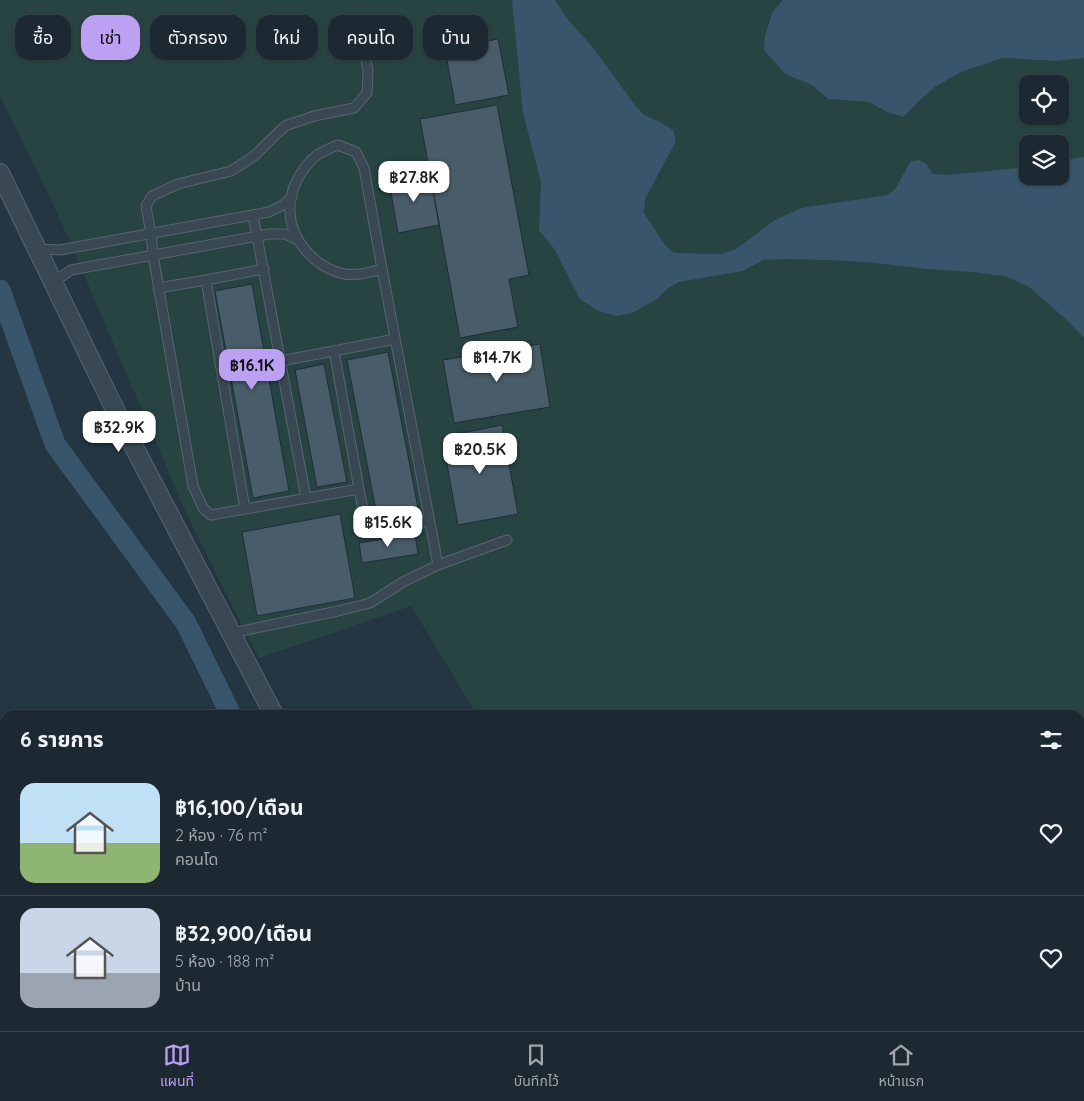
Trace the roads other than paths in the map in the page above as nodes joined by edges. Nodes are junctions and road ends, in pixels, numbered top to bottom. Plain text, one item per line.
1 (366, 60) edge
2 (0, 173) edge
3 (292, 196) junction
4 (253, 215) junction
5 (151, 234) junction
6 (257, 236) junction
7 (299, 240) junction
8 (37, 249) junction
9 (152, 255) junction
10 (264, 269) junction
11 (382, 269) junction
12 (206, 280) junction
13 (54, 284) junction
14 (158, 288) junction
15 (395, 340) junction
16 (334, 351) junction
17 (280, 361) junction
18 (360, 489) junction
19 (306, 498) junction
20 (245, 509) junction
21 (429, 520) junction
22 (507, 540) dead end
23 (438, 565) junction
24 (232, 633) junction
25 (271, 710) edge

1 - 5 lane
2 - 8 street
3 - 4 lane
3 - 7 lane
3 - 11 lane
4 - 5 lane
4 - 6 lane
5 - 8 lane
5 - 9 lane
6 - 7 lane
6 - 9 lane
6 - 10 lane
7 - 11 lane
8 - 13 street
9 - 13 lane
9 - 14 lane
10 - 12 lane
10 - 17 lane
11 - 15 lane
12 - 14 lane
12 - 20 lane
13 - 24 street
14 - 20 lane
15 - 16 lane
15 - 21 lane
16 - 17 lane
16 - 18 lane
17 - 19 lane
18 - 19 lane
18 - 21 lane
19 - 20 lane
21 - 23 lane
22 - 23 lane
23 - 24 lane
24 - 25 street

